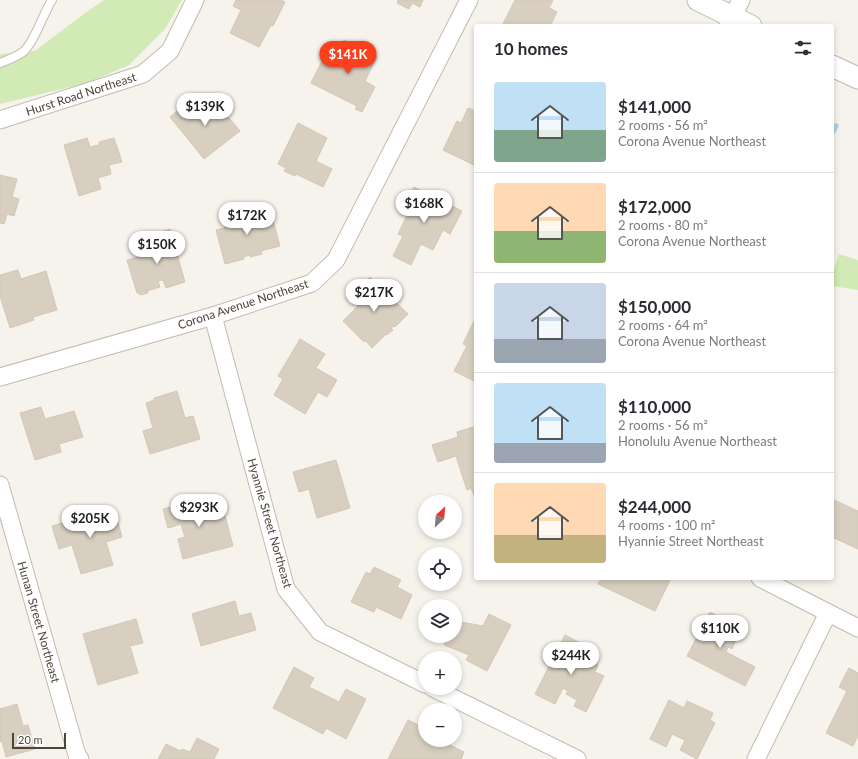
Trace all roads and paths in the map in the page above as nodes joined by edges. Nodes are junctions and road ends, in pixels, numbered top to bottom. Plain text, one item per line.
1 (52, 0) edge
2 (195, 0) edge
3 (469, 0) edge
4 (698, 0) edge
5 (738, 17) edge
6 (0, 63) edge
7 (834, 67) edge
8 (858, 78) edge
9 (0, 120) edge
10 (213, 316) junction
11 (0, 377) edge
12 (0, 485) edge
13 (764, 580) edge
14 (828, 613) junction
15 (858, 628) edge
16 (418, 681) edge
17 (447, 695) edge
18 (80, 759) edge
19 (577, 759) edge
20 (756, 759) edge

1 - 6 lane
2 - 9 street, Hurst Road Northeast
3 - 10 street, Corona Avenue Northeast
4 - 5 street
7 - 8 street
10 - 11 street, Corona Avenue Northeast
10 - 16 street, Hyannie Street Northeast
12 - 18 street, Hunan Street Northeast
13 - 14 street
14 - 15 street
14 - 20 street
17 - 19 street

